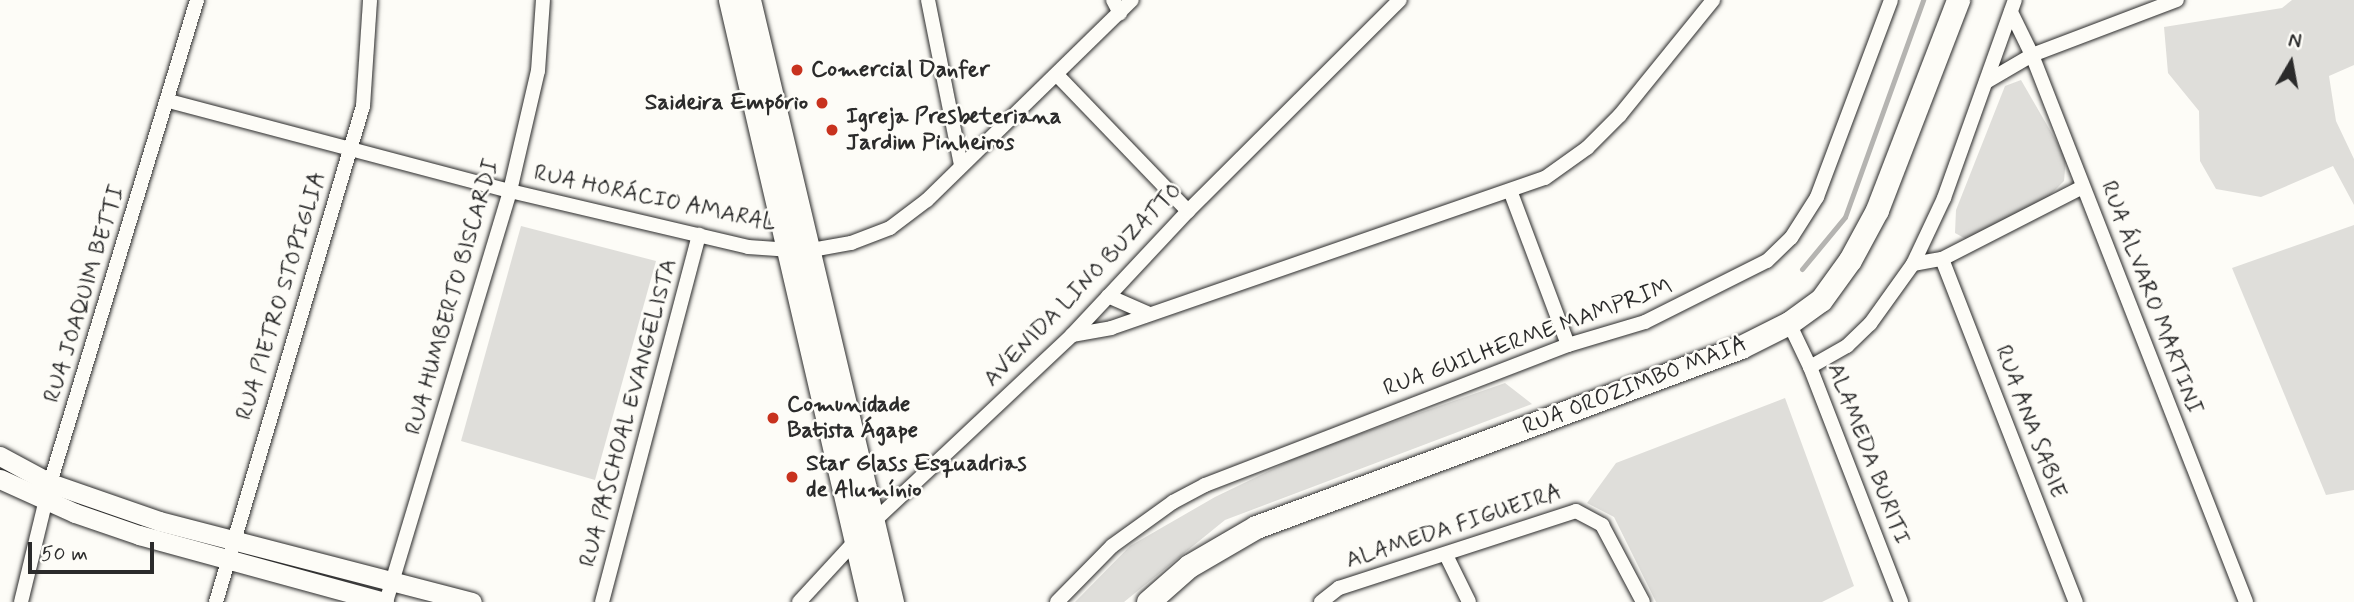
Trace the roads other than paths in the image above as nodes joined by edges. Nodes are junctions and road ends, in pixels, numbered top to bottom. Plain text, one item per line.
1 (197, 0) edge
2 (370, 0) edge
3 (542, 0) edge
4 (730, 0) edge
5 (750, 0) edge
6 (928, 0) edge
7 (1132, 0) edge
8 (1400, 0) edge
9 (1713, 0) edge
10 (1891, 0) edge
11 (1958, 0) edge
12 (2177, 0) edge
13 (1117, 6) edge
14 (2013, 6) edge
15 (2032, 55) junction
16 (1057, 75) junction
17 (1986, 82) junction
18 (170, 102) junction
19 (351, 148) junction
20 (961, 165) junction
21 (2083, 187) junction
22 (510, 191) junction
23 (1511, 193) junction
24 (1188, 211) junction
25 (699, 235) junction
26 (797, 250) junction
27 (1942, 259) junction
28 (1913, 264) junction
29 (1108, 296) junction
30 (1147, 313) junction
31 (1789, 323) junction
32 (1072, 335) junction
33 (1568, 345) junction
34 (1810, 367) junction
35 (0, 456) edge
36 (0, 479) edge
37 (49, 493) junction
38 (872, 523) junction
39 (231, 539) junction
40 (853, 545) junction
41 (1446, 555) junction
42 (227, 560) junction
43 (392, 580) junction
44 (21, 602) edge
45 (216, 602) edge
46 (385, 602) edge
47 (472, 602) edge
48 (602, 602) edge
49 (799, 602) edge
50 (870, 602) edge
51 (892, 602) edge
52 (1057, 602) edge
53 (1148, 602) edge
54 (1321, 602) edge
55 (1469, 602) edge
56 (1643, 602) edge
57 (1900, 602) edge
58 (2076, 602) edge
59 (2246, 602) edge

1 - 18 street, RUA JOAQUIM BETTI
2 - 19 street, RUA PIETRO STOPIGLIA
3 - 22 street, RUA HUMBERTO BISCARDI
4 - 26 main road
5 - 26 main road
6 - 20 street
7 - 13 street, RUA HORÁCIO AMARAL
8 - 24 street, AVENIDA LINO BUZATTO
9 - 23 street
10 - 33 street, RUA GUILHERME MAMPRIM
11 - 31 main road, RUA OROZIMBO MAIA
12 - 15 street
13 - 16 street, RUA HORÁCIO AMARAL
14 - 15 street, RUA ÁLVARO MARTINI
14 - 17 street
15 - 17 street
15 - 21 street, RUA ÁLVARO MARTINI
16 - 20 street, RUA HORÁCIO AMARAL
16 - 24 street
17 - 28 street
18 - 19 street, RUA HORÁCIO AMARAL
18 - 37 street, RUA JOAQUIM BETTI
19 - 22 street, RUA HORÁCIO AMARAL
19 - 39 street, RUA PIETRO STOPIGLIA
20 - 26 street, RUA HORÁCIO AMARAL
21 - 27 street
21 - 59 street, RUA ÁLVARO MARTINI
22 - 25 street, RUA HORÁCIO AMARAL
22 - 43 street, RUA HUMBERTO BISCARDI
23 - 30 street
23 - 33 street
24 - 29 street, AVENIDA LINO BUZATTO
25 - 26 street, RUA HORÁCIO AMARAL
25 - 48 street, RUA PASCHOAL EVANGELISTA
26 - 38 main road
26 - 40 main road
27 - 28 street
27 - 58 street, RUA ANA SABIE
28 - 34 street
29 - 30 street
29 - 32 street, AVENIDA LINO BUZATTO
30 - 32 street
31 - 34 street, ALAMEDA BURITI
31 - 53 main road, RUA OROZIMBO MAIA
32 - 38 street, AVENIDA LINO BUZATTO
33 - 52 street, RUA GUILHERME MAMPRIM
34 - 57 street, ALAMEDA BURITI
35 - 37 main road
36 - 37 main road
37 - 39 main road
37 - 42 main road
37 - 44 street, RUA JOAQUIM BETTI
38 - 40 street, AVENIDA LINO BUZATTO
38 - 51 main road
39 - 42 street, RUA PIETRO STOPIGLIA
39 - 43 main road
40 - 49 street, AVENIDA LINO BUZATTO
40 - 50 main road
41 - 54 street, ALAMEDA FIGUEIRA
41 - 55 street
41 - 56 street, ALAMEDA FIGUEIRA
42 - 45 street, RUA PIETRO STOPIGLIA
42 - 46 main road
43 - 46 street, RUA HUMBERTO BISCARDI
43 - 47 main road

